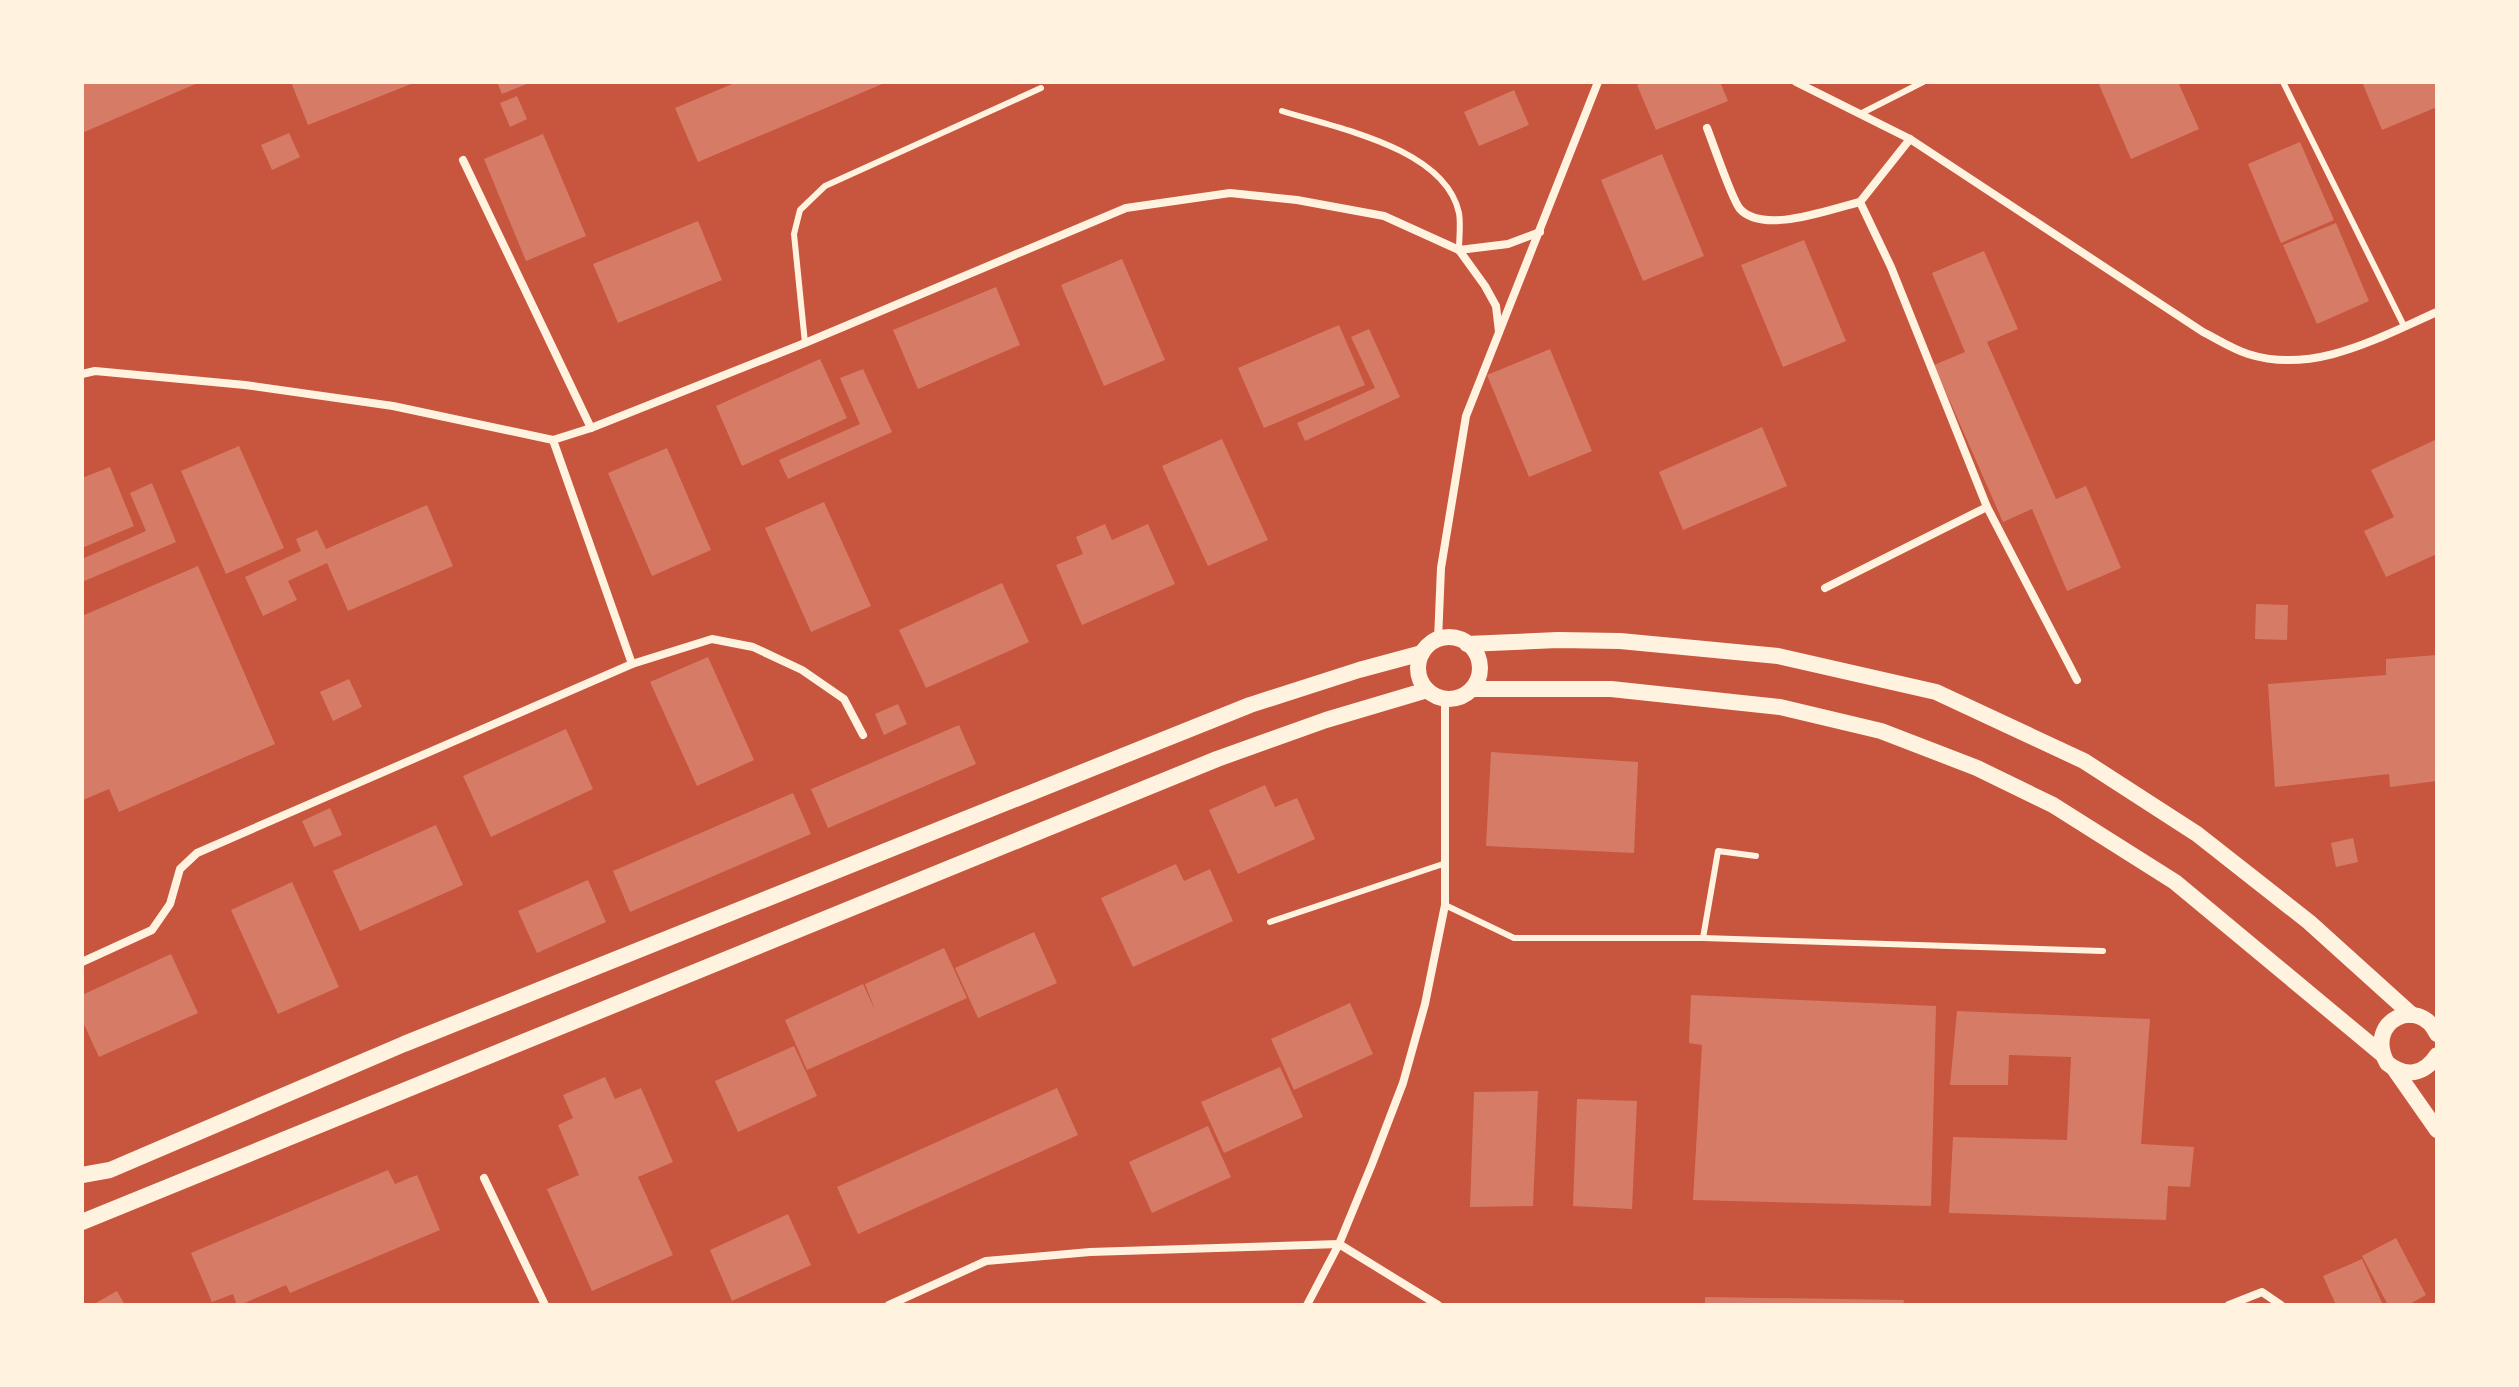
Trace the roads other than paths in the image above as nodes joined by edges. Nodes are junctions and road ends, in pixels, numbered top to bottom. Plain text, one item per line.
1 (1598, 82) edge
2 (1796, 82) edge
3 (1923, 82) edge
4 (2283, 82) edge
5 (1041, 88) dead end
6 (1282, 111) dead end
7 (1860, 114) junction
8 (1707, 128) dead end
9 (1910, 139) junction
10 (463, 160) dead end
11 (1860, 202) junction
12 (1540, 232) junction
13 (1459, 250) junction
14 (2436, 314) edge
15 (2404, 326) junction
16 (1499, 332) junction
17 (805, 343) junction
18 (82, 374) edge
19 (591, 428) junction
20 (553, 440) junction
21 (1987, 507) junction
22 (1825, 588) dead end
23 (1438, 640) junction
24 (1467, 644) junction
25 (1422, 653) junction
26 (632, 664) junction
27 (2077, 680) dead end
28 (1472, 689) junction
29 (1427, 690) junction
30 (1445, 699) junction
31 (863, 735) dead end
32 (1756, 856) dead end
33 (1446, 863) junction
34 (1445, 905) junction
35 (1270, 922) dead end
36 (1703, 938) junction
37 (2103, 951) dead end
38 (82, 962) edge
39 (2412, 1015) junction
40 (2434, 1024) edge
41 (2382, 1054) junction
42 (2437, 1055) edge
43 (2395, 1070) junction
44 (2437, 1130) edge
45 (82, 1175) edge
46 (484, 1178) dead end
47 (82, 1222) edge
48 (1339, 1244) junction
49 (545, 1305) edge
50 (889, 1305) edge
51 (1307, 1305) edge
52 (1438, 1305) edge
53 (2229, 1305) edge
54 (2281, 1305) edge

1 - 12 street
2 - 7 street
3 - 7 lane
4 - 15 lane
5 - 17 lane
6 - 13 lane
7 - 9 street
8 - 11 street
9 - 11 street
9 - 15 street
10 - 19 street
11 - 21 street
12 - 13 street
12 - 16 street
13 - 16 street
13 - 17 street
14 - 15 street
16 - 23 street
17 - 19 street
18 - 20 street
19 - 20 street
20 - 26 street
21 - 22 street
21 - 27 street
23 - 24 main road
23 - 25 main road
24 - 28 main road
24 - 39 main road
25 - 29 main road
25 - 45 main road
26 - 31 street
26 - 38 street
28 - 30 main road
28 - 41 main road
29 - 30 main road
29 - 47 main road
30 - 33 street
32 - 36 lane
33 - 34 street
33 - 35 lane
34 - 36 lane
34 - 48 street
36 - 37 lane
39 - 40 main road
39 - 41 main road
41 - 43 main road
42 - 43 main road
43 - 44 main road
46 - 49 street
48 - 50 street
48 - 51 street
48 - 52 street
53 - 54 street

